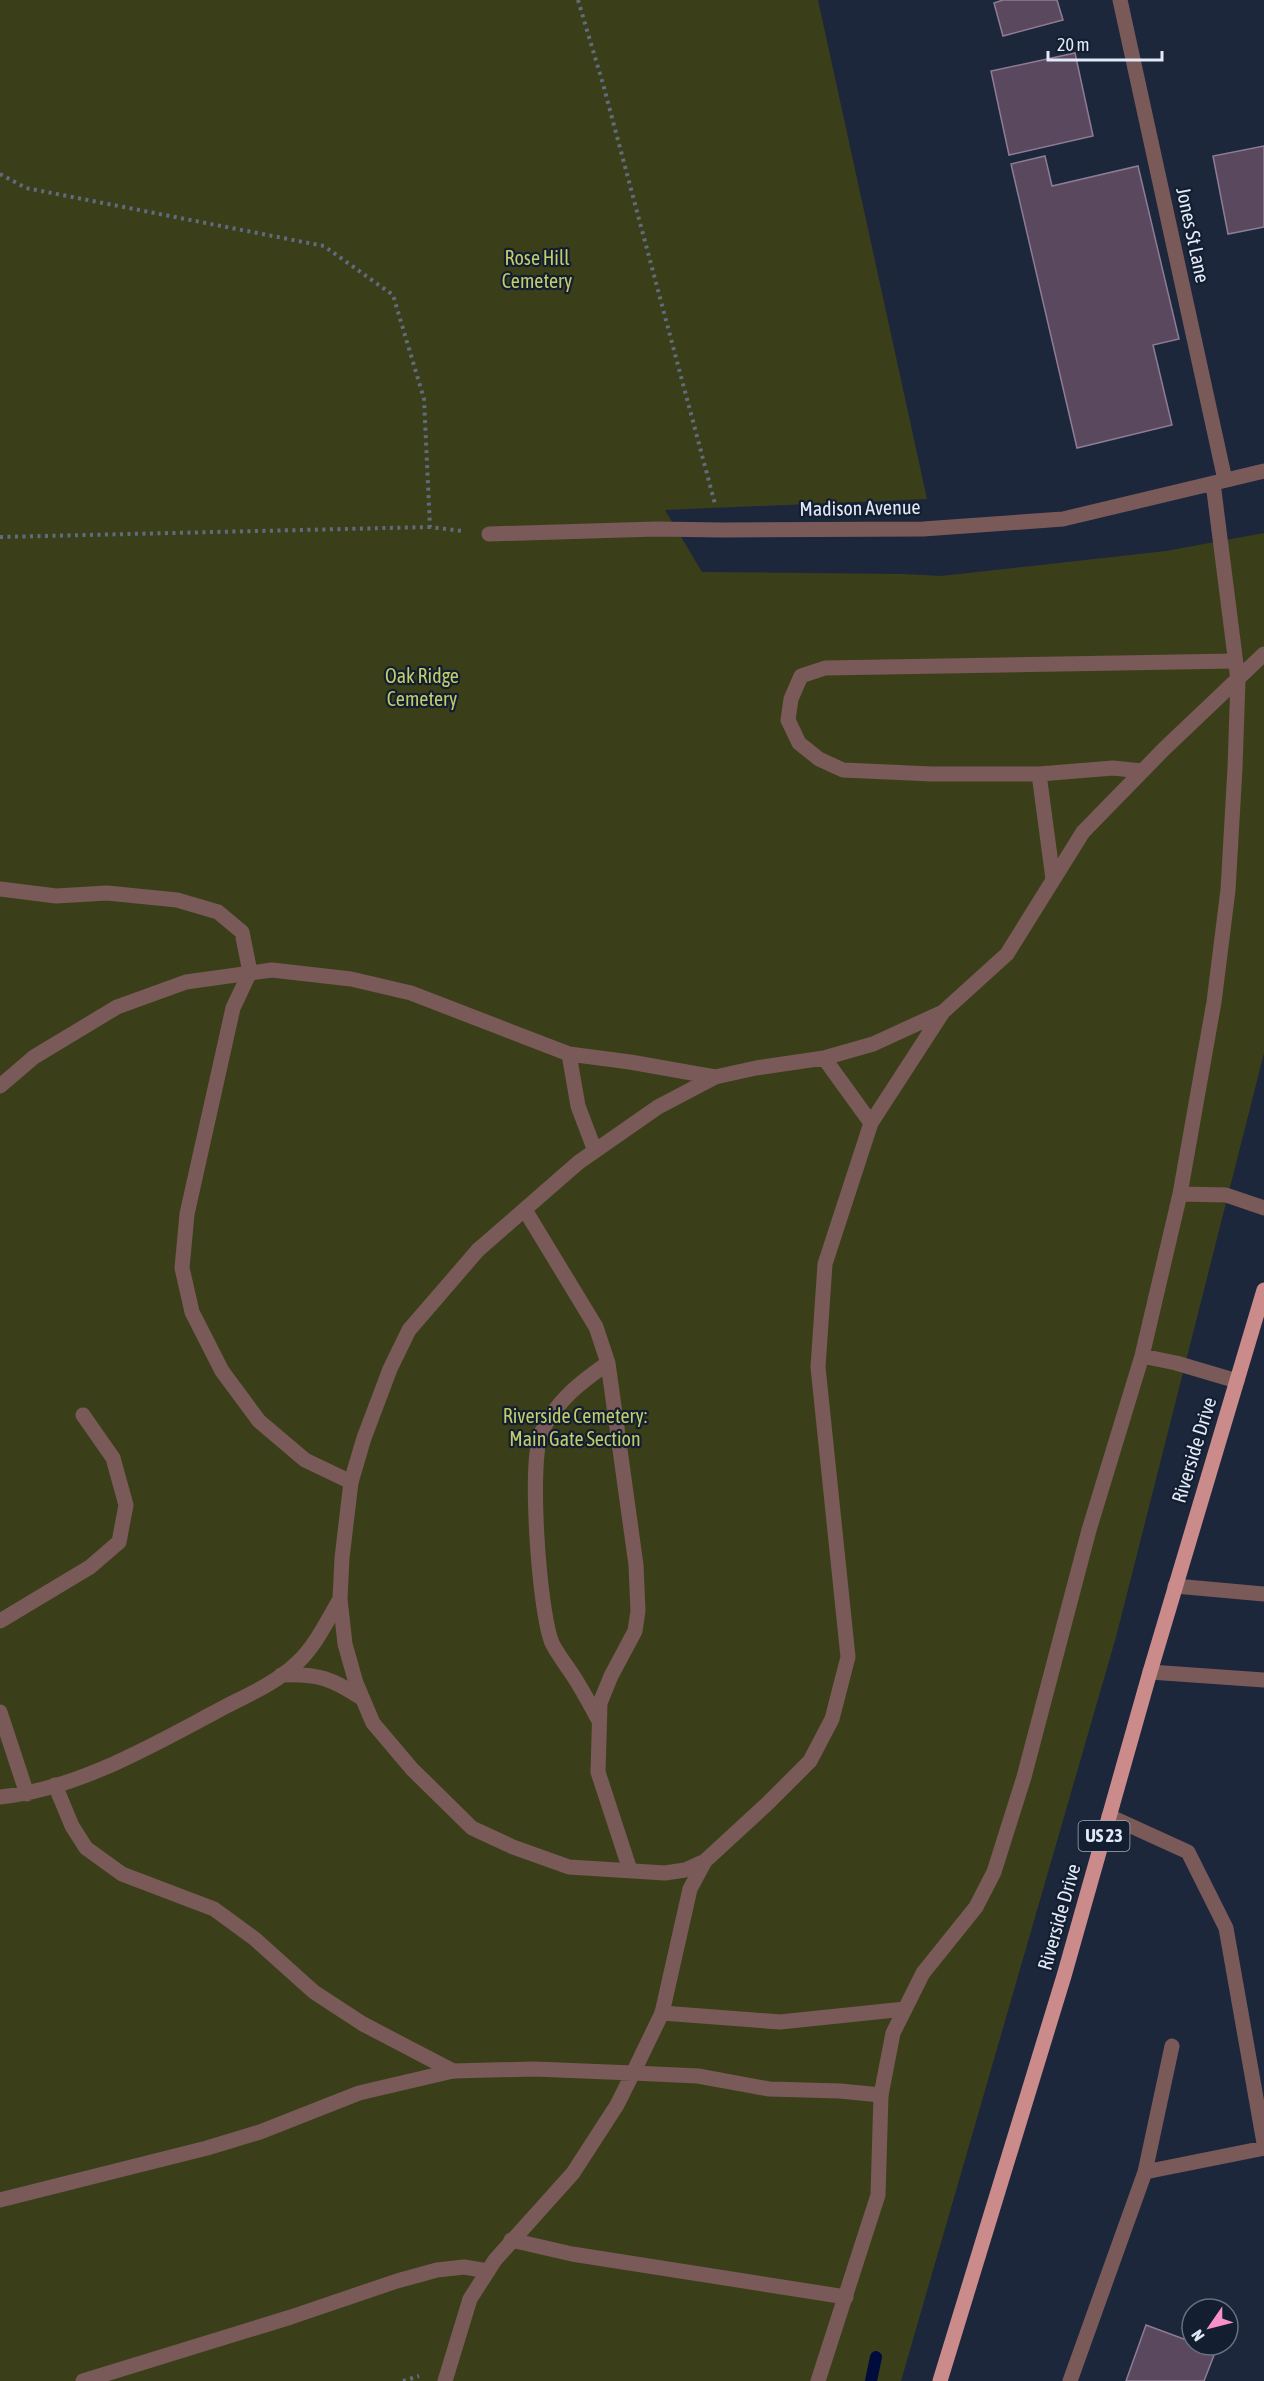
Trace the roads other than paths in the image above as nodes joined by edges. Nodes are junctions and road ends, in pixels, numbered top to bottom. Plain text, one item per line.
1 (1120, 0) edge
2 (1264, 471) edge
3 (1219, 481) junction
4 (489, 534) road end
5 (1264, 654) edge
6 (1235, 662) junction
7 (1238, 680) junction
8 (1143, 771) junction
9 (1039, 774) junction
10 (1053, 879) junction
11 (0, 889) edge
12 (250, 972) junction
13 (943, 1012) junction
14 (568, 1054) junction
15 (824, 1058) junction
16 (715, 1077) junction
17 (0, 1086) edge
18 (871, 1123) junction
19 (595, 1151) junction
20 (1180, 1194) junction
21 (1264, 1208) edge
22 (525, 1210) junction
23 (1264, 1290) edge
24 (1142, 1356) junction
25 (608, 1363) junction
26 (1237, 1381) junction
27 (83, 1415) dead end
28 (351, 1482) junction
29 (1175, 1586) junction
30 (1264, 1594) edge
31 (340, 1599) junction
32 (0, 1622) edge
33 (1150, 1672) junction
34 (281, 1675) junction
35 (1264, 1680) edge
36 (363, 1699) junction
37 (0, 1712) edge
38 (599, 1721) junction
39 (55, 1785) junction
40 (27, 1794) junction
41 (0, 1797) edge
42 (1109, 1816) junction
43 (705, 1861) junction
44 (630, 1870) junction
45 (905, 2008) junction
46 (662, 2013) junction
47 (1172, 2046) dead end
48 (453, 2071) junction
49 (633, 2073) junction
50 (881, 2095) junction
51 (1264, 2143) edge
52 (1264, 2148) edge
53 (1145, 2172) junction
54 (0, 2200) edge
55 (511, 2240) junction
56 (488, 2271) junction
57 (846, 2297) junction
58 (83, 2381) edge
59 (445, 2381) edge
60 (818, 2381) edge
61 (940, 2381) edge
62 (1070, 2381) edge

1 - 3 street, Jones St Lane
2 - 3 street, Madison Avenue
3 - 4 street, Madison Avenue
3 - 6 street, Jones St Lane
5 - 7 street
6 - 7 street, Jones St Lane
6 - 9 street
7 - 8 street
7 - 20 street, Jones St Lane
8 - 9 street
8 - 10 street
9 - 10 street
10 - 13 street
11 - 12 street
12 - 14 street
12 - 17 street
12 - 28 street
13 - 15 street
13 - 18 street
14 - 16 street
14 - 19 street
15 - 16 street
15 - 18 street
16 - 19 street
18 - 43 street
19 - 22 street
20 - 21 street
20 - 24 street, Jones St Lane
22 - 25 street
22 - 28 street
23 - 26 main road, Riverside Drive / US 23
24 - 26 street
24 - 45 street, Jones St Lane
25 - 38 street
25 - 38 street
26 - 29 main road, Riverside Drive / US 23
27 - 32 street
28 - 31 street
29 - 30 street
29 - 33 main road, Riverside Drive / US 23
31 - 34 street
31 - 36 street
33 - 35 street
33 - 42 main road, Riverside Drive / US 23
34 - 36 street
34 - 39 street
36 - 44 street
37 - 40 street
38 - 44 street
39 - 40 street
39 - 48 street
40 - 41 street
42 - 51 street
42 - 61 main road, Riverside Drive / US 23
43 - 44 street
43 - 46 street
45 - 46 street
45 - 50 street, Jones St Lane
46 - 49 street
47 - 53 street
48 - 49 street
48 - 54 street
49 - 50 street
49 - 55 street
50 - 57 street, Jones St Lane
52 - 53 street
53 - 62 street
55 - 56 street
55 - 57 street
56 - 58 street
56 - 59 street
57 - 60 street, Jones St Lane

